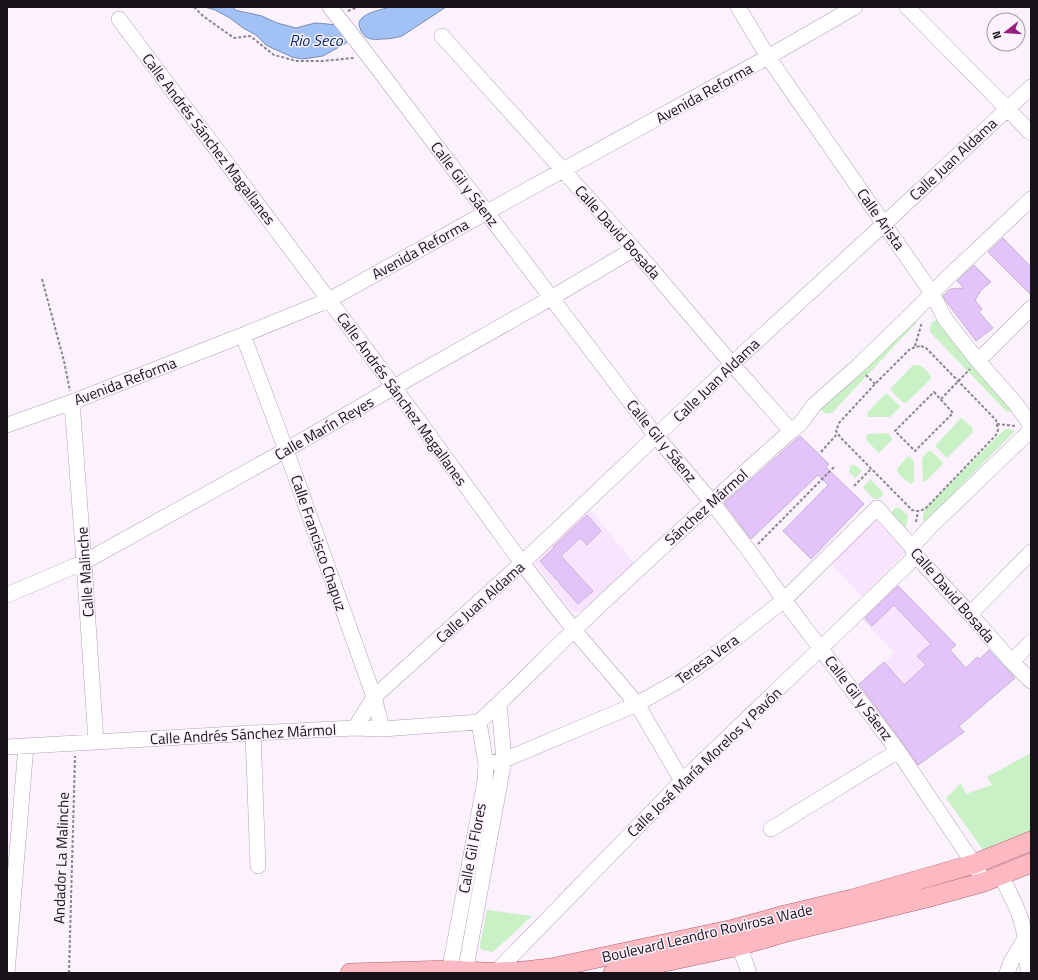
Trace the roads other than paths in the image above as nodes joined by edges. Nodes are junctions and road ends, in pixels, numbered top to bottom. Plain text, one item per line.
1 (330, 7) edge
2 (738, 7) edge
3 (855, 7) edge
4 (908, 7) edge
5 (119, 19) dead end
6 (442, 36) dead end
7 (768, 57) junction
8 (1031, 86) edge
9 (1007, 109) junction
10 (1031, 133) edge
11 (563, 170) junction
12 (1031, 199) edge
13 (487, 212) junction
14 (884, 224) junction
15 (634, 249) junction
16 (932, 293) junction
17 (551, 298) junction
18 (329, 300) junction
19 (1031, 308) edge
20 (918, 314) junction
21 (945, 319) junction
22 (243, 335) junction
23 (978, 361) junction
24 (732, 364) junction
25 (394, 388) junction
26 (72, 402) junction
27 (7, 425) edge
28 (1026, 427) edge
29 (791, 431) junction
30 (656, 436) junction
31 (286, 450) junction
32 (711, 501) junction
33 (876, 509) joint
34 (914, 552) junction
35 (1031, 552) edge
36 (84, 562) junction
37 (522, 563) junction
38 (7, 595) edge
39 (784, 600) junction
40 (970, 614) junction
41 (574, 630) junction
42 (1031, 642) edge
43 (821, 648) junction
44 (1012, 662) junction
45 (1031, 681) edge
46 (374, 697) junction
47 (499, 704) junction
48 (637, 704) junction
49 (479, 722) junction
50 (355, 728) junction
51 (382, 729) junction
52 (253, 733) junction
53 (96, 742) junction
54 (26, 746) junction
55 (7, 747) edge
56 (898, 751) junction
57 (504, 760) junction
58 (486, 764) junction
59 (682, 781) junction
60 (771, 829) dead end
61 (1031, 841) edge
62 (1031, 863) edge
63 (974, 864) junction
64 (258, 866) dead end
65 (992, 879) junction
66 (737, 937) junction
67 (1025, 939) junction
68 (626, 966) edge
69 (457, 972) edge
70 (496, 972) edge
71 (7, 973) edge
72 (350, 973) edge
73 (364, 973) edge
74 (749, 973) edge
75 (1007, 973) edge
76 (1028, 973) edge

1 - 13 street, Calle Gil y Sáenz
2 - 7 street, Calle Arista
3 - 7 street, Avenida Reforma
4 - 9 street
5 - 18 street, Calle Andrés Sánchez Magallanes
6 - 11 street, Calle David Bosada
7 - 11 street, Avenida Reforma
7 - 14 street, Calle Arista
8 - 9 street, Calle Juan Aldama
9 - 10 street
9 - 14 street, Calle Juan Aldama
11 - 13 street, Avenida Reforma
11 - 15 street, Calle David Bosada
12 - 16 street, Sánchez Mármol
13 - 17 street, Calle Gil y Sáenz
13 - 18 street, Avenida Reforma
14 - 16 street, Calle Arista
14 - 24 street, Calle Juan Aldama
15 - 17 street, Calle Marín Reyes
15 - 24 street, Calle David Bosada
16 - 20 street, Sánchez Mármol
16 - 21 street, Calle Arista
17 - 25 street, Calle Marín Reyes
17 - 30 street, Calle Gil y Sáenz
18 - 22 street, Avenida Reforma
18 - 25 street, Calle Andrés Sánchez Magallanes
19 - 23 street
20 - 21 street
20 - 29 street, Sánchez Mármol
21 - 23 street, Calle Arista
22 - 26 street, Avenida Reforma
22 - 31 street, Calle Francisco Chapuz
23 - 28 street, Calle Arista
24 - 29 street, Calle David Bosada
24 - 30 street, Calle Juan Aldama
25 - 31 street, Calle Marín Reyes
25 - 37 street, Calle Andrés Sánchez Magallanes
26 - 27 street, Avenida Reforma
26 - 36 street, Calle Malinche
28 - 34 street, Calle José María Morelos y Pavón
29 - 32 street, Sánchez Mármol
30 - 32 street, Calle Gil y Sáenz
30 - 37 street, Calle Juan Aldama
31 - 36 street, Calle Marín Reyes
31 - 46 street, Calle Francisco Chapuz
32 - 39 street, Calle Gil y Sáenz
32 - 41 street, Sánchez Mármol
33 - 34 street, Calle David Bosada
33 - 39 street, Teresa Vera
34 - 40 street, Calle David Bosada
34 - 43 street, Calle José María Morelos y Pavón
35 - 40 street
36 - 38 street, Calle Marín Reyes
36 - 53 street, Calle Malinche
37 - 41 street, Calle Andrés Sánchez Magallanes
37 - 46 street, Calle Juan Aldama
39 - 43 street, Calle Gil y Sáenz
39 - 48 street, Teresa Vera
40 - 44 street, Calle David Bosada
41 - 47 street, Sánchez Mármol
41 - 48 street, Calle Andrés Sánchez Magallanes
42 - 44 street
43 - 56 street, Calle Gil y Sáenz
43 - 59 street, Calle José María Morelos y Pavón
44 - 45 street, Calle David Bosada
46 - 50 street, Calle Juan Aldama
46 - 51 street, Calle Francisco Chapuz
47 - 49 street, Sánchez Mármol
47 - 57 street
48 - 57 street, Teresa Vera
48 - 59 street, Calle Andrés Sánchez Magallanes
49 - 51 street, Calle Andrés Sánchez Mármol
49 - 58 street, Calle Gil Flores
50 - 51 street, Calle Andrés Sánchez Mármol
50 - 52 street, Calle Andrés Sánchez Mármol
52 - 53 street, Calle Andrés Sánchez Mármol
52 - 64 street
53 - 54 street, Calle Andrés Sánchez Mármol
54 - 55 street, Calle Andrés Sánchez Mármol
54 - 71 street
56 - 60 street
56 - 63 street, Calle Gil y Sáenz
57 - 58 street, Teresa Vera
57 - 69 street
58 - 69 street, Calle Gil Flores
59 - 70 street, Calle José María Morelos y Pavón
61 - 63 main road, Boulevard Leandro Rovirosa Wade
62 - 65 main road, Boulevard Leandro Rovirosa Wade
63 - 65 street, Calle Gil y Sáenz
63 - 66 main road, Boulevard Leandro Rovirosa Wade
65 - 66 main road, Boulevard Leandro Rovirosa Wade
65 - 67 street, Calle Gil y Sáenz
66 - 68 main road, Boulevard Leandro Rovirosa Wade
66 - 74 street
67 - 75 street
67 - 76 street, Calle Gil y Sáenz
68 - 70 main road, Boulevard Leandro Rovirosa Wade
69 - 70 main road, Boulevard Leandro Rovirosa Wade
69 - 73 main road, Boulevard Leandro Rovirosa Wade
72 - 73 main road, Boulevard Leandro Rovirosa Wade

